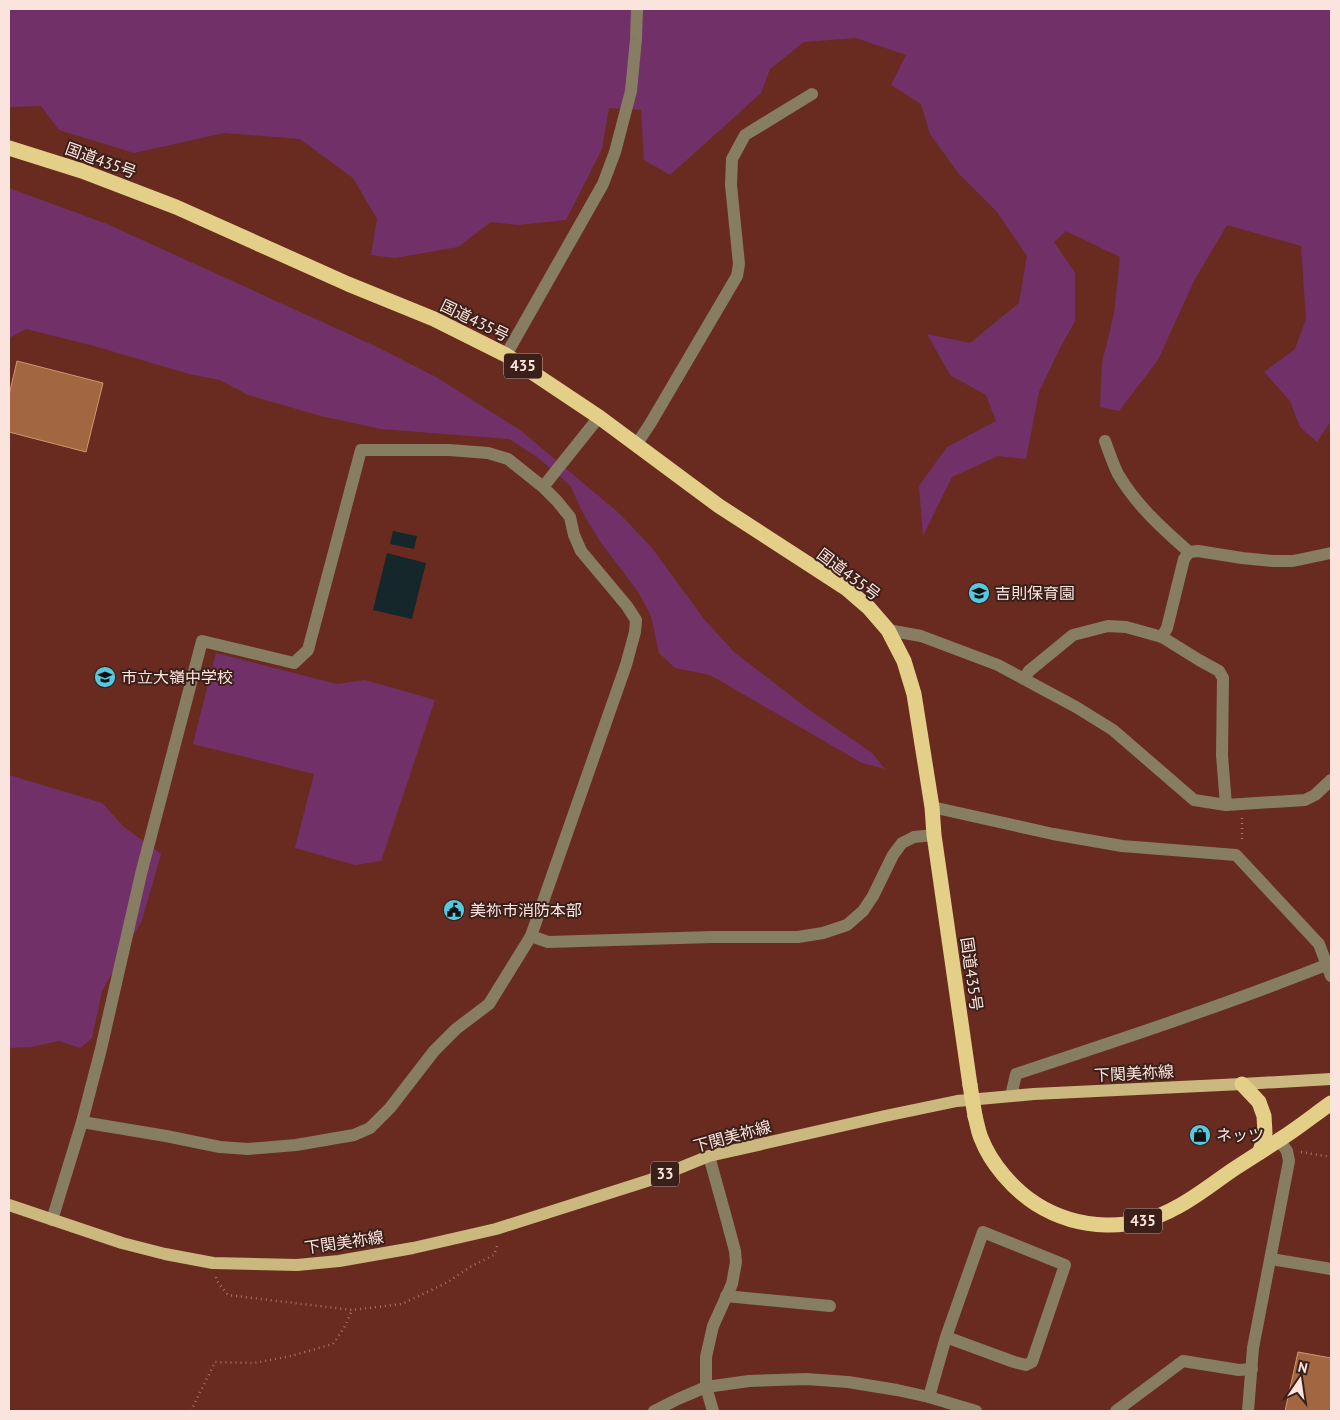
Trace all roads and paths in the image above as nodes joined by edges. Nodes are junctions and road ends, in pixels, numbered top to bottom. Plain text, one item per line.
1 (637, 9) edge
2 (812, 94) dead end
3 (9, 148) edge
4 (506, 355) junction
5 (599, 417) junction
6 (1105, 442) dead end
7 (636, 444) junction
8 (543, 487) junction
9 (1189, 552) junction
10 (1331, 553) edge
11 (888, 630) junction
12 (1162, 637) junction
13 (1024, 679) junction
14 (1331, 780) edge
15 (1241, 804) junction
16 (1226, 805) junction
17 (932, 807) junction
18 (934, 835) junction
19 (1236, 854) junction
20 (531, 936) junction
21 (1330, 968) edge
22 (1331, 1078) edge
23 (1242, 1084) junction
24 (1011, 1096) junction
25 (1331, 1103) edge
26 (82, 1122) junction
27 (1283, 1146) junction
28 (1260, 1152) junction
29 (709, 1156) junction
30 (1331, 1157) edge
31 (9, 1205) edge
32 (52, 1220) junction
33 (496, 1229) junction
34 (1271, 1260) junction
35 (213, 1263) junction
36 (1331, 1269) edge
37 (726, 1296) junction
38 (830, 1306) dead end
39 (352, 1310) junction
40 (946, 1337) junction
41 (1252, 1369) junction
42 (706, 1387) junction
43 (929, 1397) junction
44 (711, 1405) edge
45 (191, 1411) edge
46 (654, 1411) edge
47 (976, 1411) edge
48 (1116, 1411) edge
49 (1248, 1411) edge

1 - 4 street
2 - 7 street
3 - 4 highway, 国道435号 / 435
4 - 5 highway, 国道435号 / 435
5 - 7 highway, 国道435号 / 435
5 - 8 street
6 - 9 street
7 - 11 highway, 国道435号 / 435
8 - 20 street
8 - 26 street
9 - 10 street
9 - 12 street
11 - 13 street
11 - 17 highway, 国道435号 / 435
12 - 13 street
12 - 16 street
13 - 16 street
14 - 15 street
15 - 16 street
15 - 19 path
17 - 18 highway, 国道435号 / 435
17 - 19 street
18 - 20 street
18 - 28 highway, 国道435号 / 435, bridge
19 - 21 street
20 - 26 street
21 - 24 street
22 - 23 main road, 下関美祢線 / 33
23 - 24 main road, 下関美祢線 / 33
23 - 28 highway
24 - 29 main road, 下関美祢線 / 33
25 - 27 highway, 国道435号 / 435
26 - 32 street
27 - 28 highway, 国道435号 / 435
27 - 30 path
27 - 34 street
29 - 33 main road, 下関美祢線 / 33
29 - 37 street
31 - 32 main road, 下関美祢線 / 33
32 - 35 main road, 下関美祢線 / 33
33 - 35 main road, 下関美祢線 / 33
33 - 39 path
34 - 36 street
34 - 41 street
35 - 39 path
37 - 38 street
37 - 42 street
39 - 45 path
40 - 40 street
40 - 43 street
41 - 48 street
41 - 49 street
42 - 43 street
42 - 44 street
42 - 46 street
43 - 47 street

